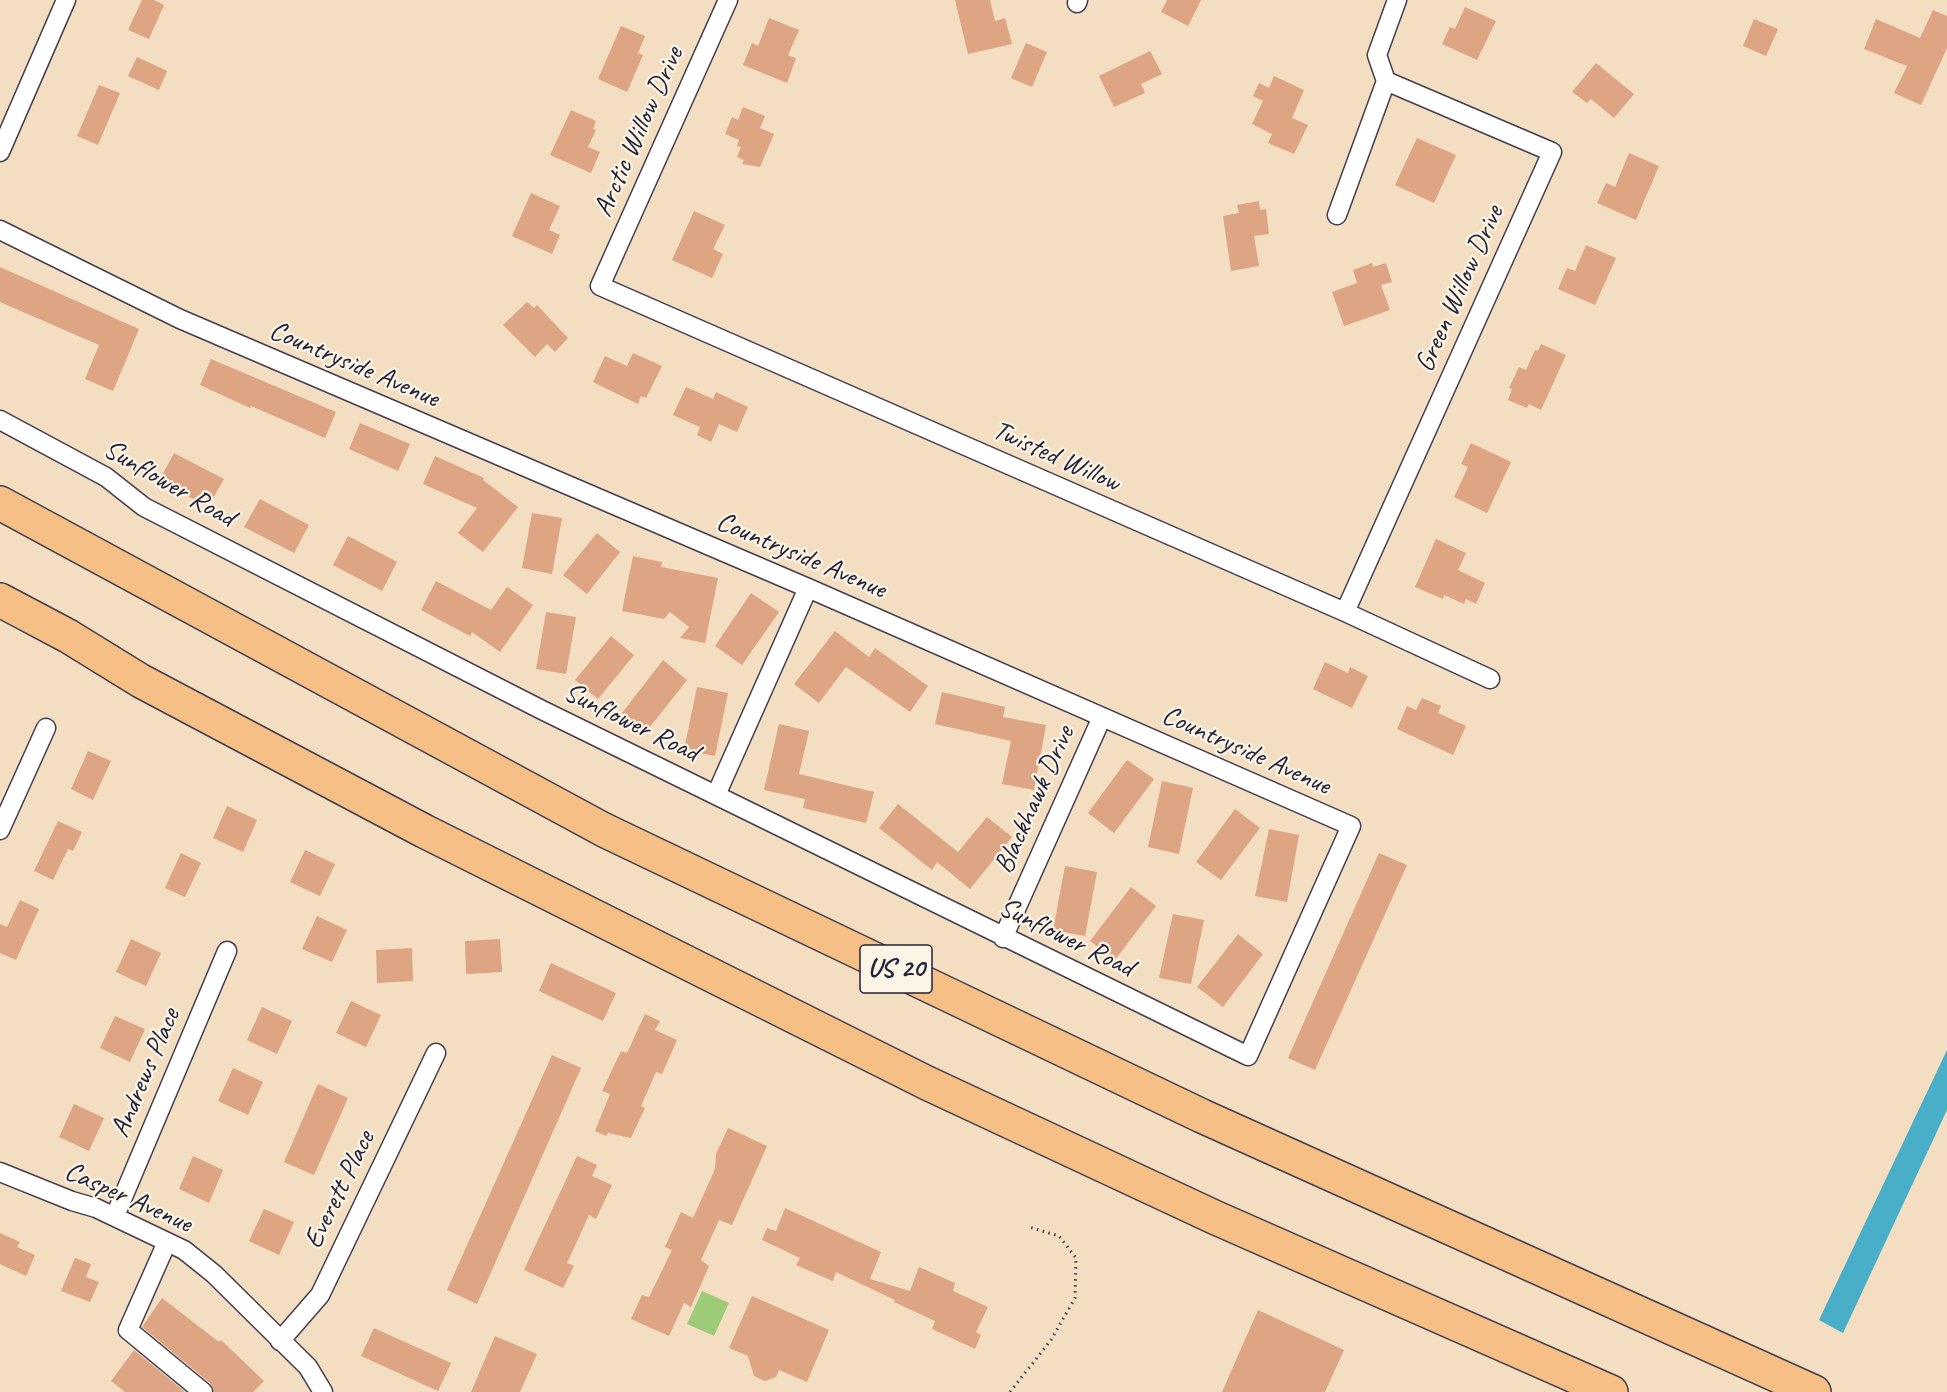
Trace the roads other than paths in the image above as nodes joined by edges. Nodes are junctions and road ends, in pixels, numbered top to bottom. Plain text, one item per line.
1 (66, 0) edge
2 (728, 0) edge
3 (1396, 0) edge
4 (1386, 81) junction
5 (0, 152) edge
6 (1337, 214) dead end
7 (0, 230) edge
8 (600, 286) joint
9 (0, 420) edge
10 (0, 503) edge
11 (808, 588) junction
12 (0, 600) edge
13 (1345, 612) junction
14 (1490, 679) dead end
15 (1102, 717) junction
16 (46, 728) dead end
17 (716, 795) junction
18 (0, 830) edge
19 (1003, 938) junction
20 (227, 951) dead end
21 (436, 1053) dead end
22 (1248, 1056) joint
23 (0, 1172) edge
24 (115, 1216) junction
25 (167, 1242) junction
26 (280, 1341) junction
27 (203, 1392) edge
28 (323, 1392) edge
29 (1611, 1392) edge
30 (1814, 1392) edge

1 - 5 street
2 - 8 street, Arctic Willow Drive
3 - 4 street
4 - 6 street
4 - 13 street, Green Willow Drive
7 - 11 street, Countryside Avenue
8 - 13 street, Twisted Willow
9 - 17 street, Sunflower Road
10 - 30 highway, US 20
11 - 15 street, Countryside Avenue
11 - 17 street
12 - 29 highway
13 - 14 street, Twisted Willow
15 - 19 street, Blackhawk Drive
15 - 22 street, Countryside Avenue
16 - 18 street
17 - 19 street, Sunflower Road
19 - 22 street, Sunflower Road
20 - 24 street, Andrews Place
21 - 26 street, Everett Place
23 - 24 street, Casper Avenue
24 - 25 street, Casper Avenue
25 - 26 street, Casper Avenue
25 - 27 street
26 - 28 street, Casper Avenue

